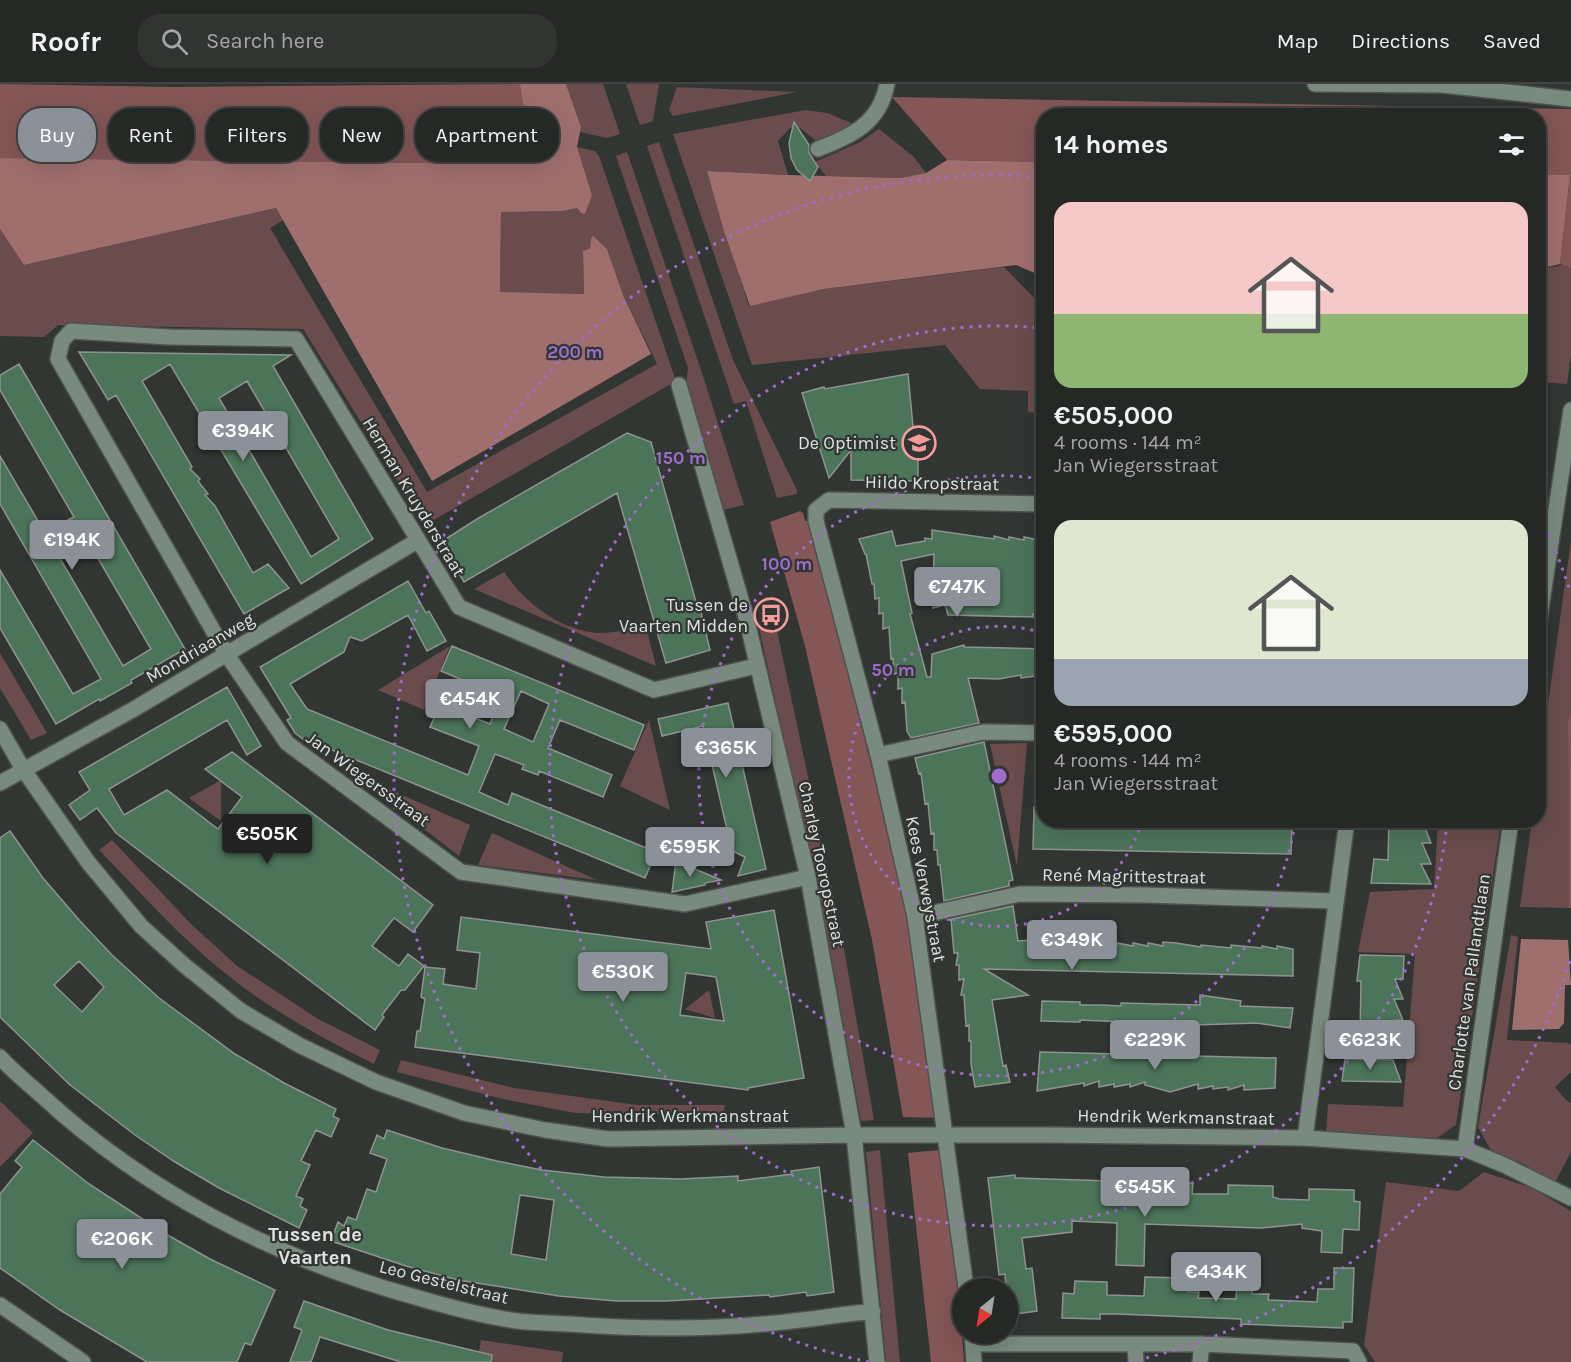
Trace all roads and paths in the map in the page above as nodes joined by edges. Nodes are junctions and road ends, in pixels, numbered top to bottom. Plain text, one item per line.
1 (887, 84) edge
2 (1316, 84) edge
3 (1442, 84) edge
4 (1571, 99) edge
5 (818, 149) dead end
6 (62, 340) joint
7 (678, 385) dead end
8 (1571, 410) edge
9 (821, 504) joint
10 (1036, 504) edge
11 (1546, 536) edge
12 (417, 541) junction
13 (227, 655) junction
14 (756, 666) junction
15 (0, 729) edge
16 (1036, 732) edge
17 (878, 755) junction
18 (23, 769) junction
19 (0, 783) edge
20 (1346, 828) edge
21 (1510, 828) edge
22 (808, 878) junction
23 (1335, 902) junction
24 (915, 917) junction
25 (0, 1057) edge
26 (854, 1135) junction
27 (946, 1135) junction
28 (1305, 1138) junction
29 (1465, 1149) junction
30 (1571, 1198) edge
31 (965, 1278) edge
32 (0, 1305) edge
33 (873, 1311) junction
34 (1018, 1341) edge
35 (973, 1344) edge
36 (1202, 1344) junction
37 (1135, 1345) junction
38 (83, 1362) edge
39 (877, 1362) edge
40 (974, 1362) edge
41 (1136, 1362) edge
42 (1200, 1362) edge
43 (1359, 1362) edge

1 - 5 street
2 - 3 street
3 - 4 street
6 - 12 street, Herman Kruyderstraat
6 - 13 street, Jan Wiegersstraat
7 - 14 street, Charley Tooropstraat
8 - 11 street
9 - 10 street, Hildo Kropstraat
9 - 17 street, Kees Verweystraat
12 - 13 street, Mondriaanweg
12 - 14 street, Herman Kruyderstraat
13 - 18 street, Mondriaanweg
13 - 22 street, Jan Wiegersstraat
14 - 22 street, Charley Tooropstraat
15 - 18 street, Hendrik Werkmanstraat
16 - 17 street
17 - 24 street, Kees Verweystraat
18 - 19 street, Mondriaanweg
18 - 26 street, Hendrik Werkmanstraat
20 - 23 street
21 - 29 street, Charlotte van Pallandtlaan
22 - 26 street, Charley Tooropstraat
23 - 24 street, René Magrittestraat
23 - 28 street
24 - 27 street, Kees Verweystraat
25 - 33 street, Leo Gestelstraat
26 - 27 street, Hendrik Werkmanstraat
26 - 33 street, Charley Tooropstraat
27 - 28 street, Hendrik Werkmanstraat
27 - 31 street, Kees Verweystraat
28 - 29 street, Hendrik Werkmanstraat
29 - 30 street, Hendrik Werkmanstraat
32 - 38 street
33 - 39 street, Charley Tooropstraat
34 - 37 street
35 - 40 street
36 - 37 street
36 - 42 street
36 - 43 street
37 - 41 street

